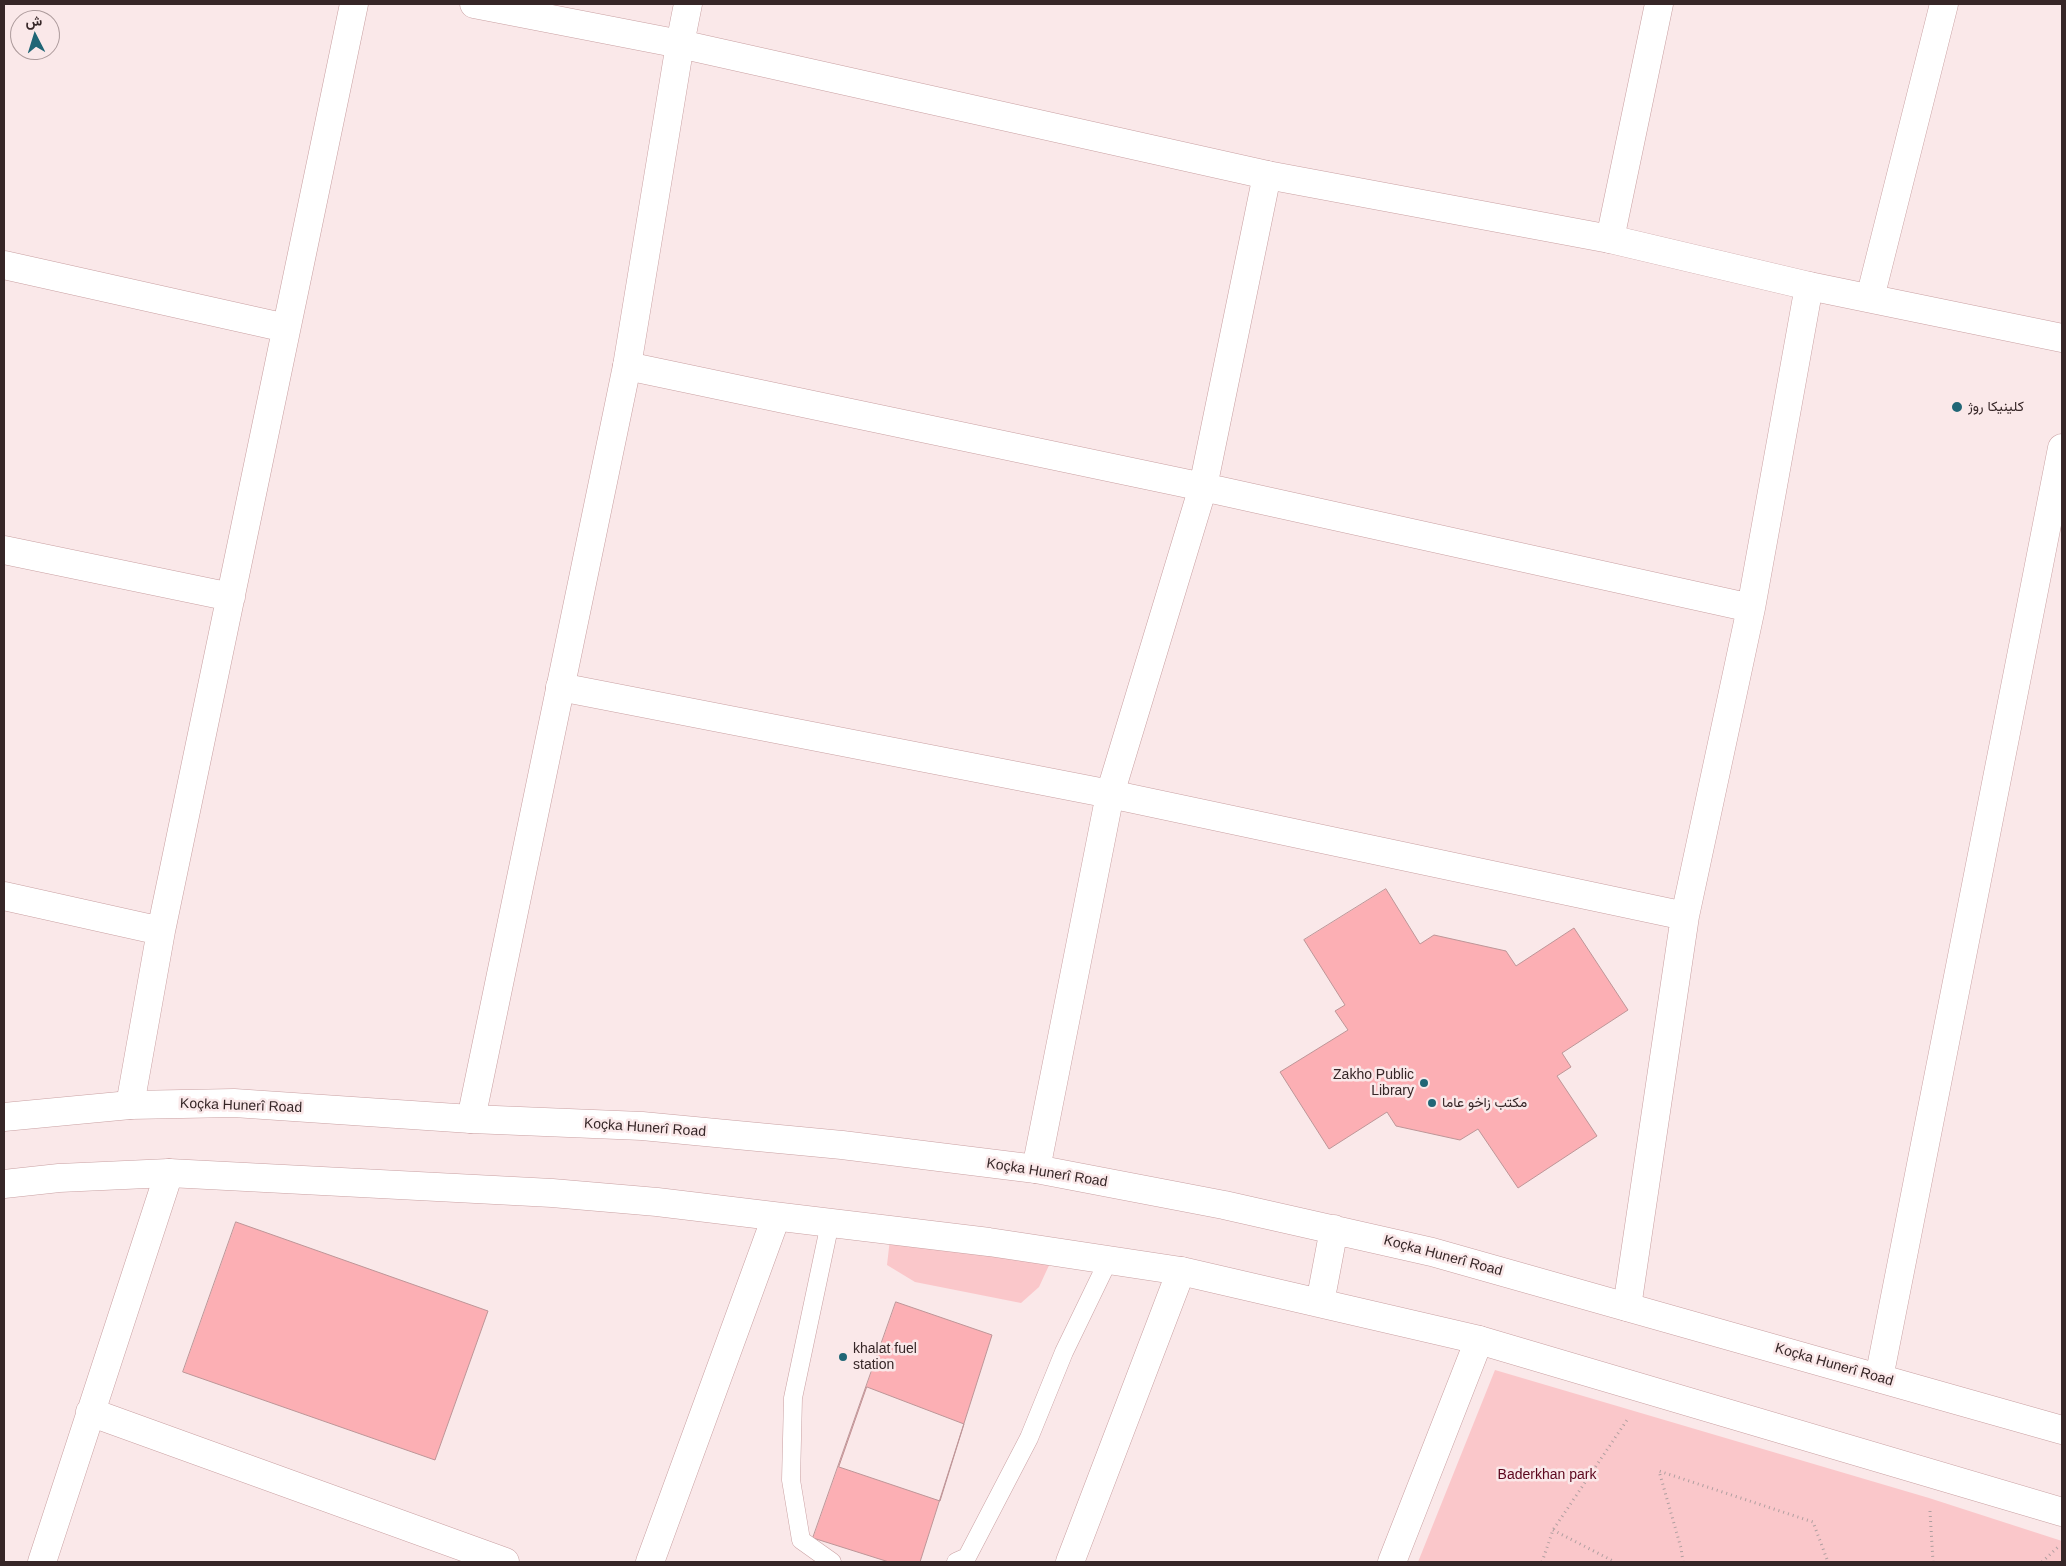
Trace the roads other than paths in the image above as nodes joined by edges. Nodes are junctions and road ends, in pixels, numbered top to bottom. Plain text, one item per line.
1 (354, 4) edge
2 (474, 4) edge
3 (688, 4) edge
4 (1659, 4) edge
5 (1944, 4) edge
6 (680, 44) junction
7 (1267, 175) junction
8 (1610, 239) junction
9 (4, 264) edge
10 (1809, 286) junction
11 (1870, 298) junction
12 (286, 328) junction
13 (2062, 338) edge
14 (627, 366) junction
15 (2062, 448) edge
16 (1203, 487) junction
17 (4, 550) edge
18 (230, 597) junction
19 (1751, 608) junction
20 (560, 687) junction
21 (1110, 794) junction
22 (4, 896) edge
23 (1686, 916) junction
24 (161, 931) junction
25 (130, 1105) junction
26 (4, 1116) edge
27 (471, 1119) junction
28 (1036, 1169) junction
29 (169, 1173) junction
30 (4, 1184) edge
31 (776, 1217) junction
32 (830, 1223) junction
33 (1334, 1229) junction
34 (1109, 1259) junction
35 (1181, 1271) junction
36 (1320, 1303) junction
37 (1627, 1307) junction
38 (1479, 1340) junction
39 (1879, 1378) junction
40 (90, 1412) junction
41 (2062, 1430) edge
42 (2062, 1512) edge
43 (42, 1562) edge
44 (505, 1562) edge
45 (650, 1562) edge
46 (832, 1562) edge
47 (956, 1562) edge
48 (1070, 1562) edge
49 (1392, 1562) edge

1 - 12 street
2 - 6 street
3 - 6 street
4 - 8 street
5 - 11 street
6 - 7 street
6 - 14 street
7 - 8 street
7 - 16 street
8 - 10 street
9 - 12 street
10 - 11 street
10 - 19 street
11 - 13 street
12 - 18 street
14 - 16 street
14 - 20 street
15 - 39 street
16 - 19 street
16 - 21 street
17 - 18 street
18 - 24 street
19 - 23 street
20 - 21 street
20 - 27 street
21 - 23 street
21 - 28 street
22 - 24 street
23 - 37 street
24 - 25 street
25 - 26 street, Koçka Hunerî Road
25 - 27 street, Koçka Hunerî Road
27 - 28 street, Koçka Hunerî Road
28 - 33 street, Koçka Hunerî Road
29 - 30 street
29 - 31 street
29 - 40 street
31 - 32 street
31 - 45 street
32 - 34 street
32 - 46 lane
33 - 36 street
33 - 37 street, Koçka Hunerî Road
34 - 35 street
34 - 47 lane
35 - 36 street
35 - 48 street
36 - 38 street
37 - 39 street, Koçka Hunerî Road
38 - 42 street
38 - 49 street
39 - 41 street, Koçka Hunerî Road
40 - 43 street
40 - 44 street

